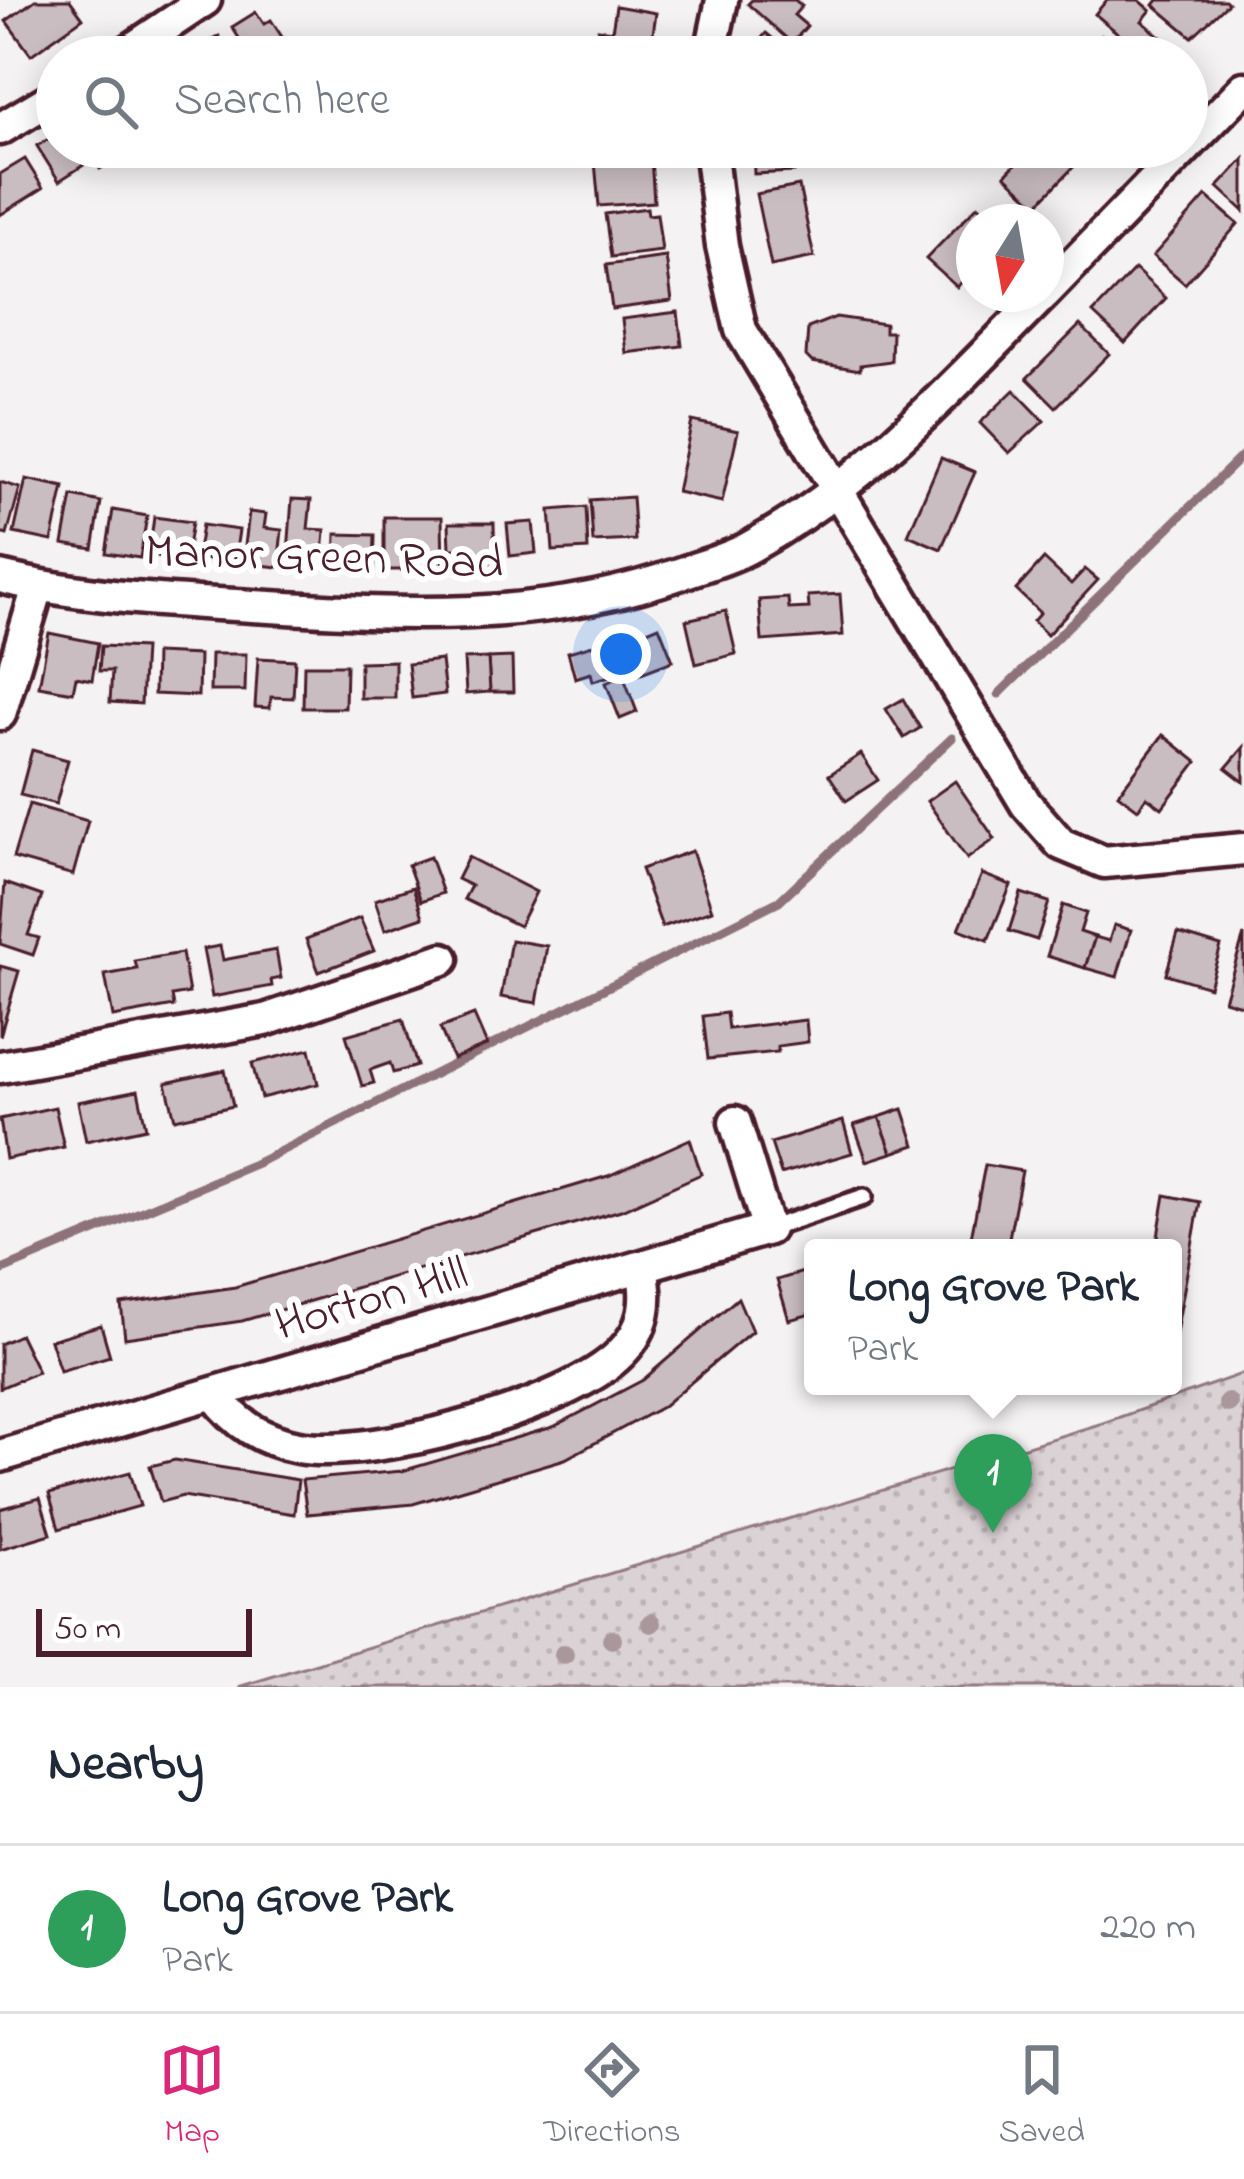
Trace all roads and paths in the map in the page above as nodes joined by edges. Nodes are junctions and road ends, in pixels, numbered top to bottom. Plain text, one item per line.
1 (206, 0) edge
2 (722, 0) edge
3 (152, 36) edge
4 (714, 36) edge
5 (1244, 88) edge
6 (36, 108) edge
7 (1208, 125) edge
8 (0, 130) edge
9 (713, 168) edge
10 (1166, 168) edge
11 (1064, 273) edge
12 (1026, 312) edge
13 (841, 490) junction
14 (0, 577) edge
15 (38, 586) junction
16 (0, 714) edge
17 (1244, 849) edge
18 (442, 959) dead end
19 (0, 1067) edge
20 (735, 1122) dead end
21 (864, 1197) dead end
22 (768, 1229) junction
23 (642, 1268) junction
24 (214, 1394) junction
25 (0, 1456) edge

1 - 3 street
2 - 4 street
5 - 7 street, Manor Green Road
6 - 8 street
9 - 13 street
10 - 11 street, Manor Green Road
12 - 13 street, Manor Green Road
13 - 15 street, Manor Green Road
13 - 17 street
14 - 15 street, Manor Green Road
15 - 16 street
18 - 19 street
20 - 22 street
21 - 22 lane
22 - 23 street, Horton Hill
23 - 24 street, Horton Hill
23 - 24 street
24 - 25 street, Horton Hill

